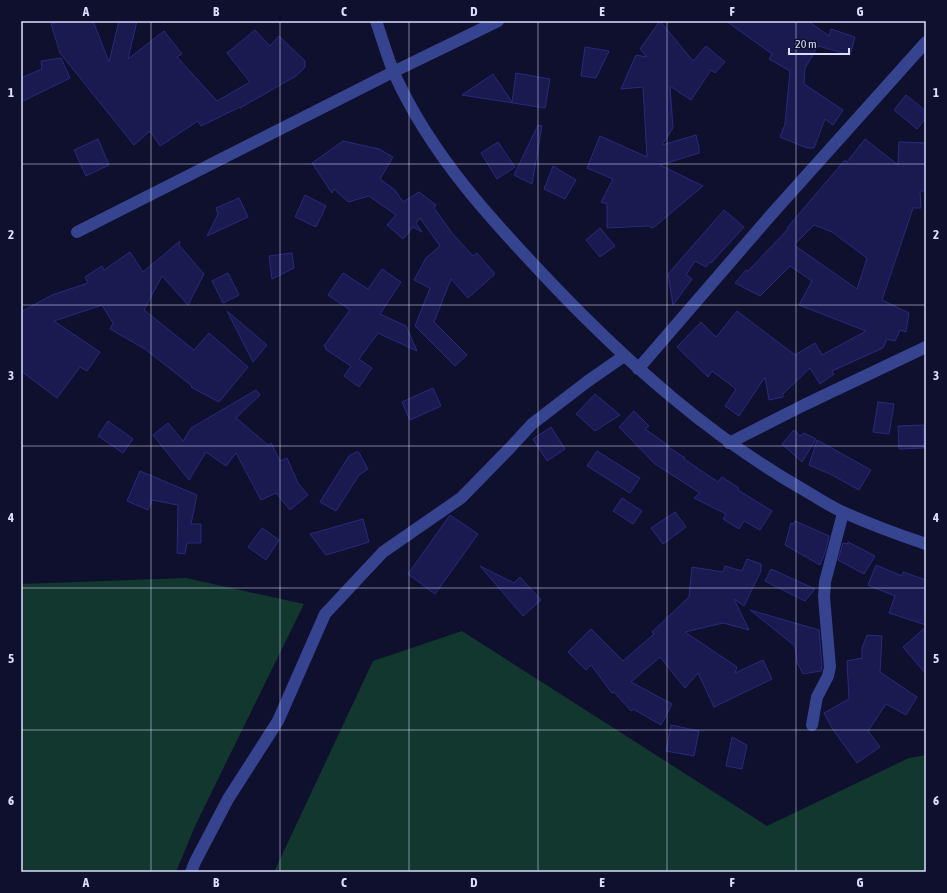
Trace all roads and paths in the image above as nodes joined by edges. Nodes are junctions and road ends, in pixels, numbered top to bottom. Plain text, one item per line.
1 (376, 21) edge
2 (498, 21) edge
3 (926, 42) edge
4 (394, 72) junction
5 (77, 232) dead end
6 (926, 347) edge
7 (624, 356) junction
8 (638, 369) junction
9 (729, 443) junction
10 (844, 512) junction
11 (926, 544) edge
12 (812, 725) dead end
13 (191, 872) edge

1 - 4 street
2 - 4 street
3 - 8 street
4 - 5 street
4 - 7 street
6 - 9 street
7 - 8 street
7 - 13 street
8 - 9 street
9 - 10 street
10 - 11 street
10 - 12 street

